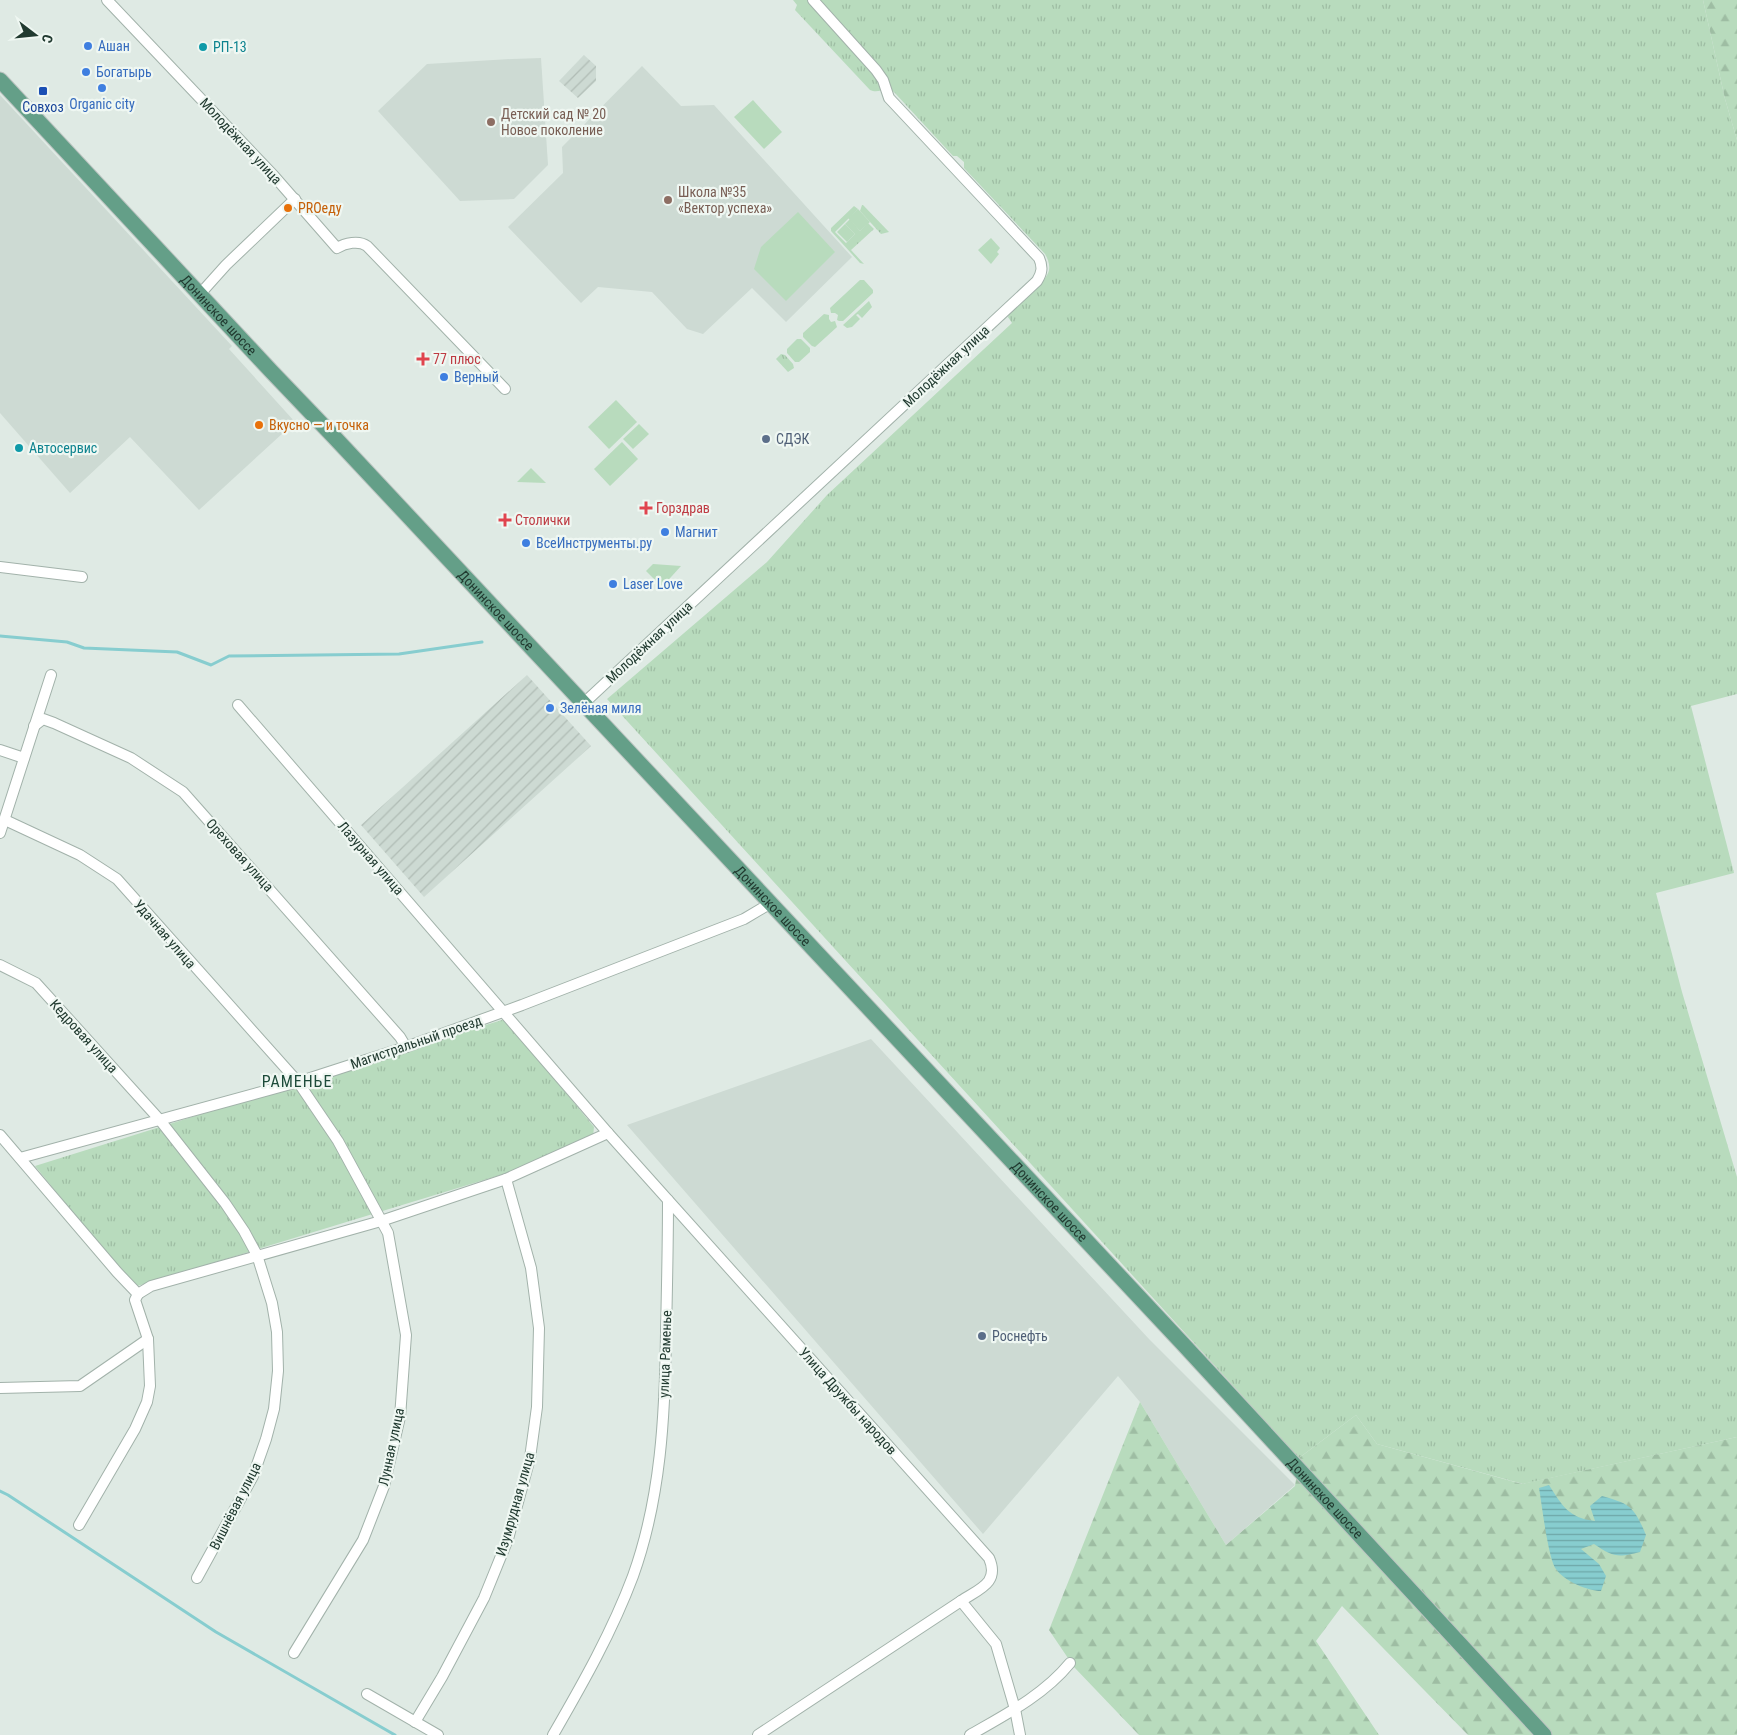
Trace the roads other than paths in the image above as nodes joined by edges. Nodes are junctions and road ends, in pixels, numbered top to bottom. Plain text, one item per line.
1 (107, 0) edge
2 (813, 0) edge
3 (0, 80) edge
4 (295, 199) junction
5 (200, 294) junction
6 (505, 389) dead end
7 (0, 567) edge
8 (82, 577) dead end
9 (51, 675) dead end
10 (584, 703) junction
11 (238, 705) dead end
12 (34, 726) junction
13 (0, 750) edge
14 (24, 758) junction
15 (5, 820) junction
16 (0, 833) edge
17 (772, 903) junction
18 (0, 965) edge
19 (504, 1012) junction
20 (406, 1047) junction
21 (298, 1082) junction
22 (159, 1120) junction
23 (608, 1133) junction
24 (0, 1135) edge
25 (20, 1158) junction
26 (506, 1179) junction
27 (668, 1200) junction
28 (381, 1221) junction
29 (257, 1255) junction
30 (138, 1294) junction
31 (148, 1339) junction
32 (0, 1388) edge
33 (79, 1525) dead end
34 (197, 1578) dead end
35 (961, 1601) junction
36 (294, 1653) dead end
37 (1070, 1662) dead end
38 (366, 1694) dead end
39 (1015, 1709) junction
40 (415, 1722) junction
41 (438, 1735) edge
42 (553, 1735) edge
43 (758, 1735) edge
44 (970, 1735) edge
45 (1020, 1735) edge
46 (1544, 1735) edge

1 - 4 street, Молодёжная улица
2 - 10 street, Молодёжная улица
3 - 5 main road, Донинское шоссе
4 - 5 street
4 - 6 street, Молодёжная улица
5 - 10 main road, Донинское шоссе
7 - 8 street
9 - 12 street
10 - 17 main road, Донинское шоссе
11 - 19 street, Лазурная улица
12 - 14 street
12 - 20 street, Ореховая улица
13 - 14 street
14 - 15 street
15 - 16 street
15 - 21 street, Удачная улица
17 - 19 street, Магистральный проезд
17 - 46 main road, Донинское шоссе
18 - 22 street, Кедровая улица
19 - 20 street, Магистральный проезд
19 - 23 street
20 - 21 street, Магистральный проезд
21 - 22 street, Магистральный проезд
21 - 28 street, Удачная улица
22 - 25 street, Магистральный проезд
22 - 29 street, Кедровая улица
23 - 26 street
23 - 27 street
24 - 25 street
25 - 30 street
26 - 28 street
26 - 40 street, Изумрудная улица
27 - 35 street, Улица Дружбы народов
27 - 42 street, улица Раменье
28 - 29 street
28 - 36 street, Лунная улица
29 - 30 street
29 - 34 street, Вишнёвая улица
30 - 31 street
31 - 32 street
31 - 33 street
35 - 39 street
35 - 43 street, Улица Дружбы народов
37 - 39 street
38 - 40 street
39 - 44 street
39 - 45 street
40 - 41 street

